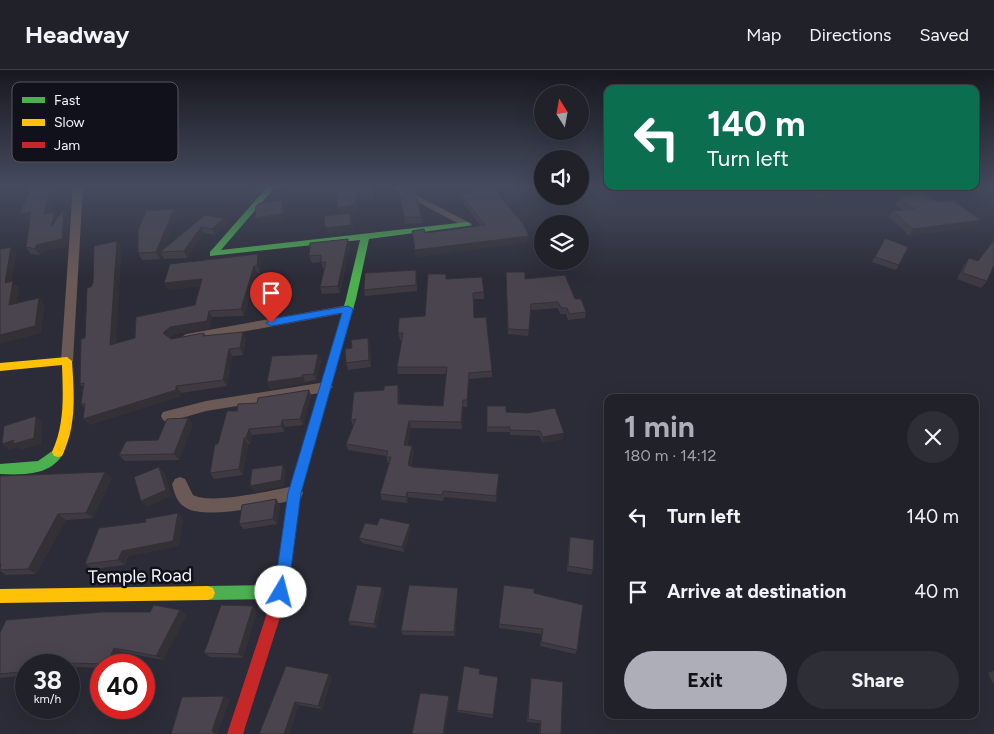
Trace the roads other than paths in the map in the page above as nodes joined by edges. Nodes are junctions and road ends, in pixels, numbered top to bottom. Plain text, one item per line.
1 (76, 217) edge
2 (245, 217) edge
3 (453, 217) edge
4 (467, 224) joint
5 (365, 237) junction
6 (348, 309) junction
7 (175, 340) edge
8 (67, 361) junction
9 (0, 367) edge
10 (326, 387) junction
11 (168, 416) dead end
12 (0, 470) edge
13 (180, 484) dead end
14 (295, 493) junction
15 (281, 592) junction
16 (0, 596) edge
17 (236, 734) edge

1 - 8 street
2 - 5 street
3 - 4 street
4 - 5 street
5 - 6 street
6 - 7 street
6 - 10 street
8 - 9 street
8 - 12 street
10 - 11 street
10 - 14 street
13 - 14 street
14 - 15 street
15 - 16 street, Temple Road
15 - 17 street

